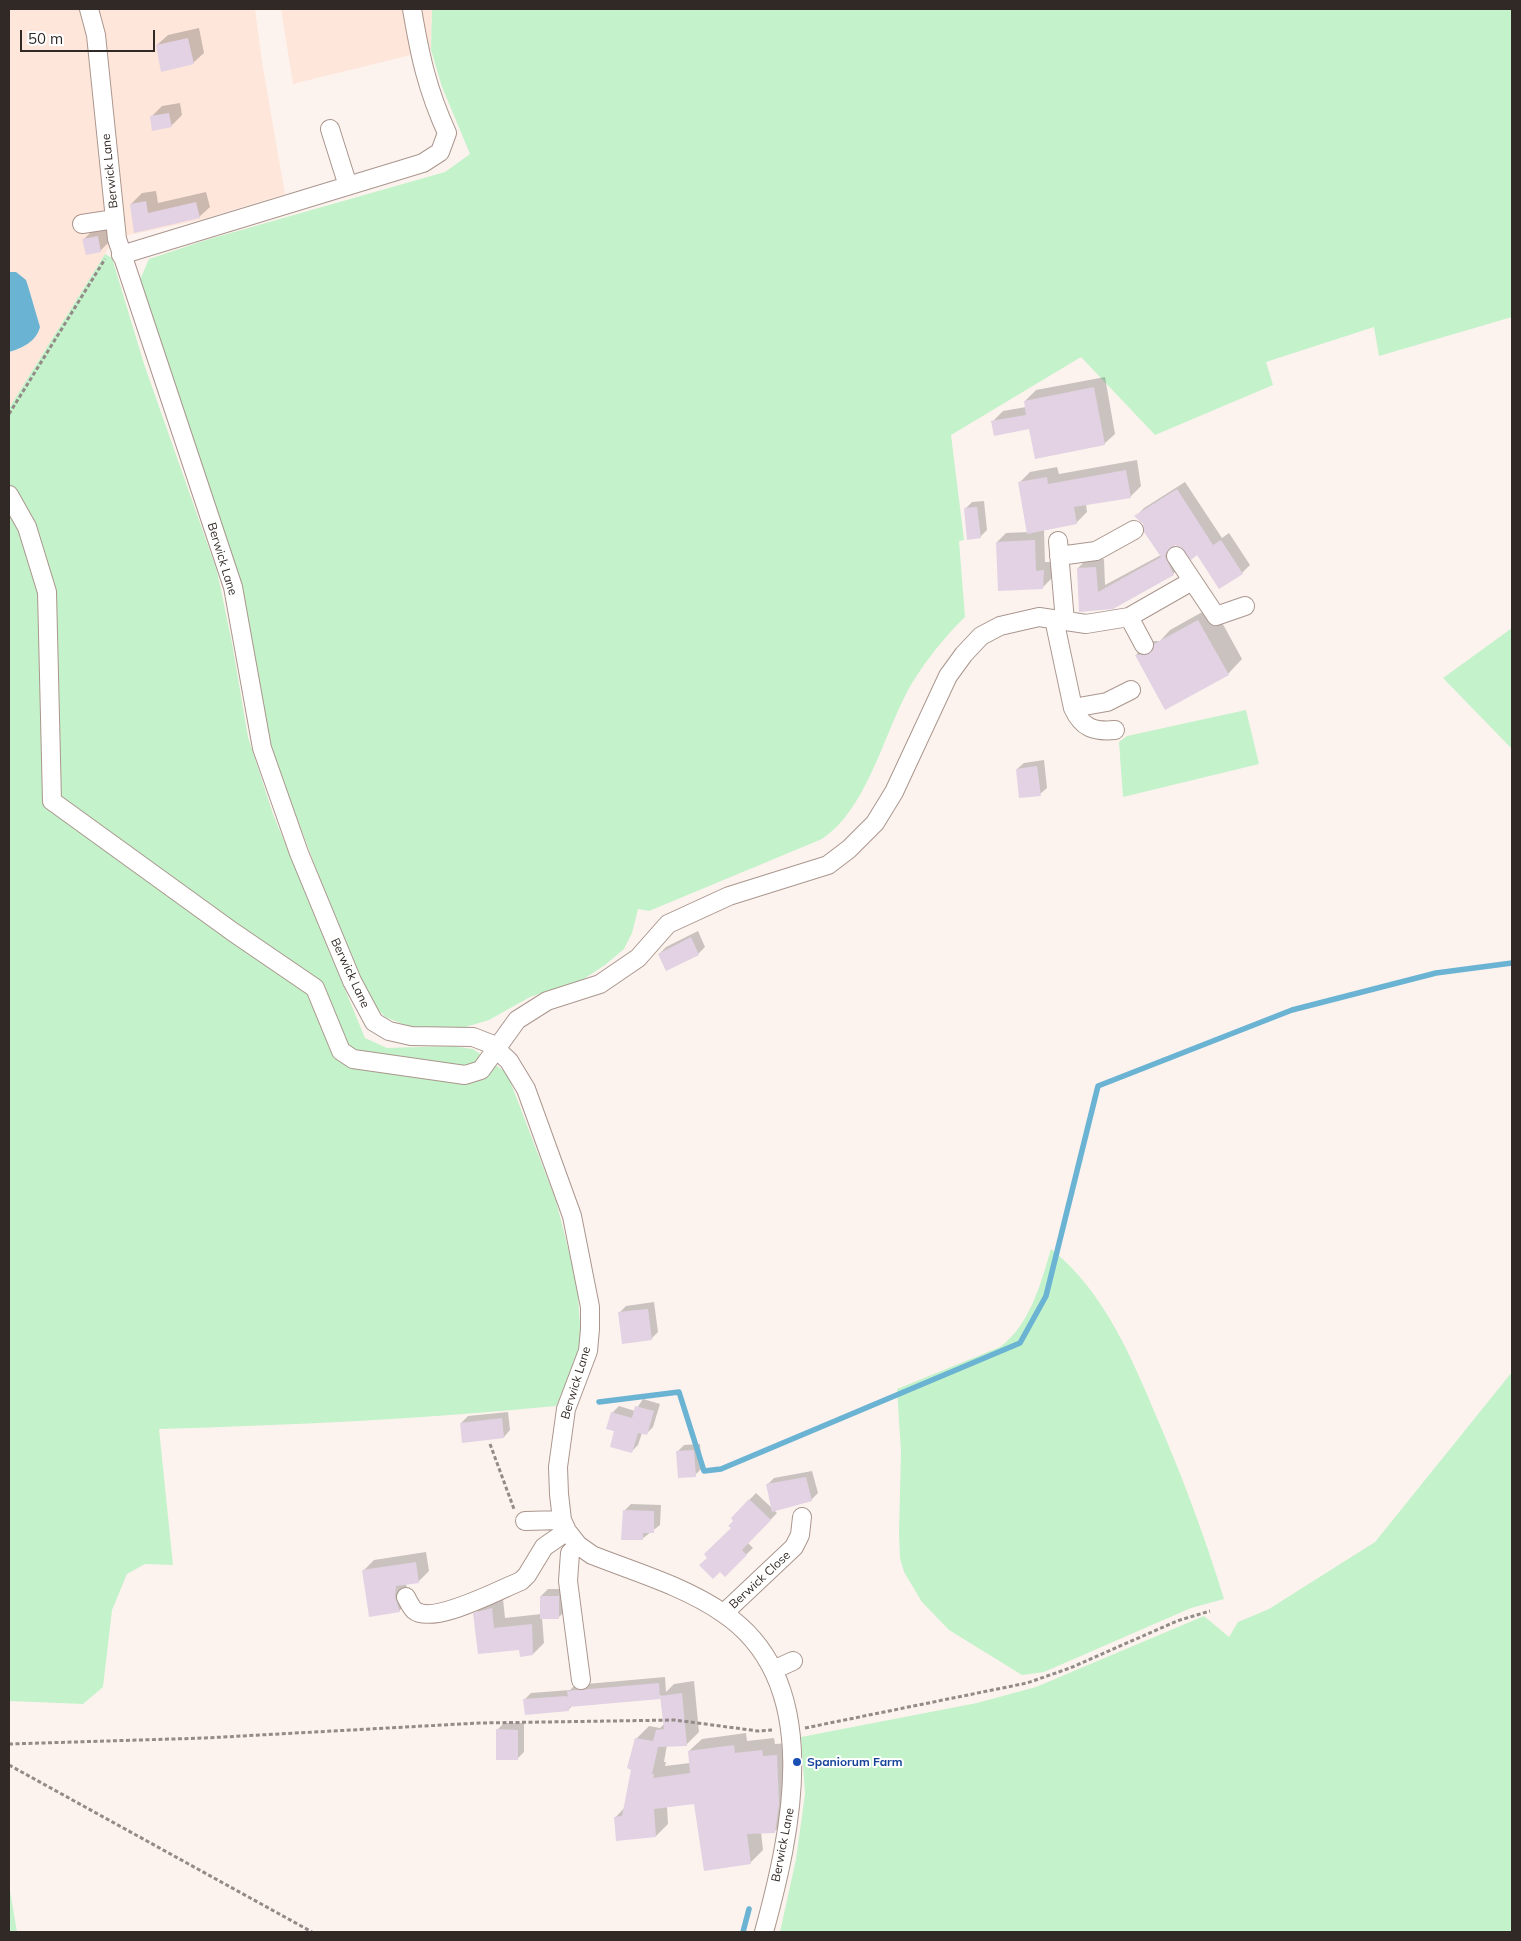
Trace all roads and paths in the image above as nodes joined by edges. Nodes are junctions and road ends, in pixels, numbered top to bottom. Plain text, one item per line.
1 (89, 9) edge
2 (412, 9) edge
3 (330, 129) dead end
4 (348, 186) junction
5 (115, 219) junction
6 (82, 224) dead end
7 (119, 247) junction
8 (9, 414) edge
9 (9, 495) edge
10 (1134, 530) dead end
11 (1176, 556) dead end
12 (1192, 581) junction
13 (1245, 606) dead end
14 (1129, 617) junction
15 (1059, 620) junction
16 (1144, 645) dead end
17 (1131, 690) dead end
18 (1073, 708) junction
19 (1115, 730) dead end
20 (497, 1049) junction
21 (490, 1444) dead end
22 (802, 1517) dead end
23 (525, 1521) joint
24 (565, 1525) junction
25 (578, 1545) junction
26 (406, 1597) dead end
27 (1210, 1611) dead end
28 (724, 1613) junction
29 (793, 1661) dead end
30 (773, 1670) junction
31 (580, 1680) dead end
32 (791, 1728) junction
33 (9, 1744) edge
34 (9, 1766) edge
35 (312, 1932) edge
36 (764, 1932) edge

1 - 5 street, Berwick Lane
2 - 4 street
3 - 4 street
4 - 7 street
5 - 6 street
5 - 7 street, Berwick Lane
7 - 8 path
7 - 20 street, Berwick Lane
9 - 20 street
10 - 15 street
11 - 12 street
12 - 13 street
12 - 14 street
14 - 15 street
14 - 16 street
15 - 18 street
15 - 20 street
17 - 18 street
18 - 19 street
20 - 24 street, Berwick Lane
21 - 23 path
22 - 28 street, Berwick Close
23 - 24 street
24 - 25 street, Berwick Lane
24 - 26 street
25 - 28 street, Berwick Lane
25 - 31 street
27 - 32 path
28 - 30 street, Berwick Lane
29 - 30 street
30 - 32 street, Berwick Lane
32 - 33 path
32 - 36 street, Berwick Lane
34 - 35 path

